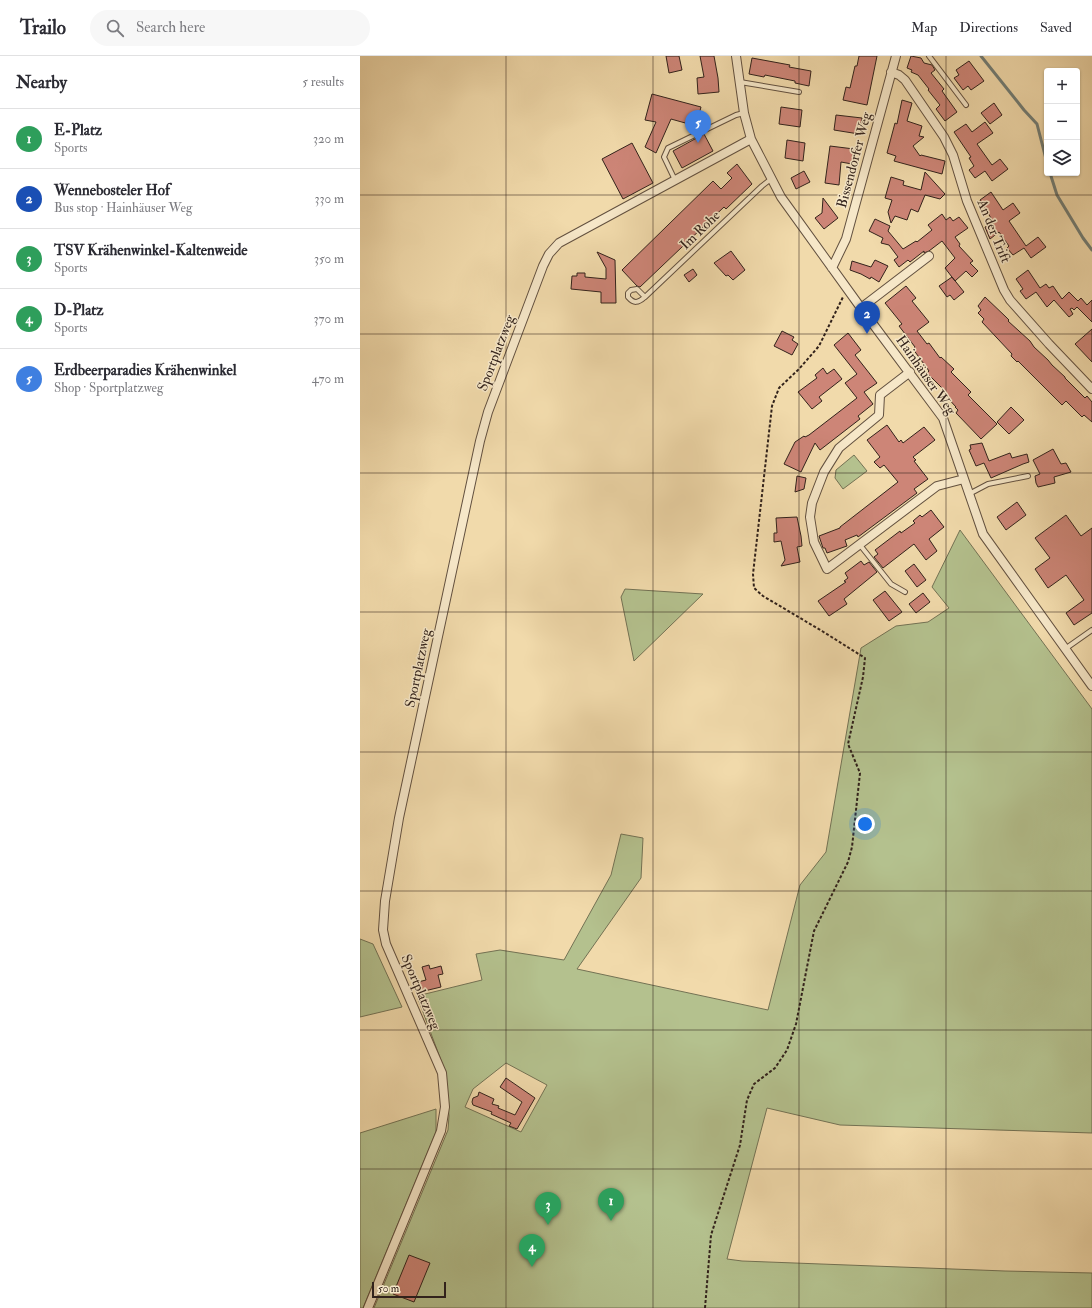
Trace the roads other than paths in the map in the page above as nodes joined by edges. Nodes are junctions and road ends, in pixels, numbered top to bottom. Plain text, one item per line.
1 (736, 56) edge
2 (896, 56) edge
3 (929, 56) edge
4 (891, 72) junction
5 (740, 82) junction
6 (799, 92) dead end
7 (966, 104) dead end
8 (744, 113) junction
9 (751, 139) junction
10 (771, 179) junction
11 (675, 180) junction
12 (929, 256) dead end
13 (832, 268) junction
14 (645, 297) dead end
15 (861, 308) junction
16 (910, 372) junction
17 (1092, 389) edge
18 (1028, 476) dead end
19 (964, 479) junction
20 (969, 494) junction
21 (860, 545) junction
22 (905, 592) dead end
23 (1092, 630) edge
24 (1065, 649) junction
25 (1091, 681) edge
26 (368, 1308) edge

1 - 5 street, Hainhäuser Weg
2 - 4 street, Bissendorfer Weg
3 - 7 lane
4 - 13 street, Bissendorfer Weg
4 - 17 street, An der Trift
5 - 6 lane
5 - 8 street, Hainhäuser Weg
8 - 9 street, Hainhäuser Weg
8 - 11 lane
9 - 10 street, Hainhäuser Weg
9 - 11 street, Sportplatzweg
10 - 13 street, Hainhäuser Weg
10 - 14 lane, Im Rohe
11 - 26 street, Sportplatzweg
12 - 15 street
13 - 15 street, Hainhäuser Weg
15 - 16 street, Hainhäuser Weg
16 - 19 street, Hainhäuser Weg
16 - 21 street
18 - 20 lane
19 - 20 street, Hainhäuser Weg
19 - 21 street
20 - 24 street, Hainhäuser Weg
21 - 22 lane
23 - 24 lane
24 - 25 street, Hainhäuser Weg

